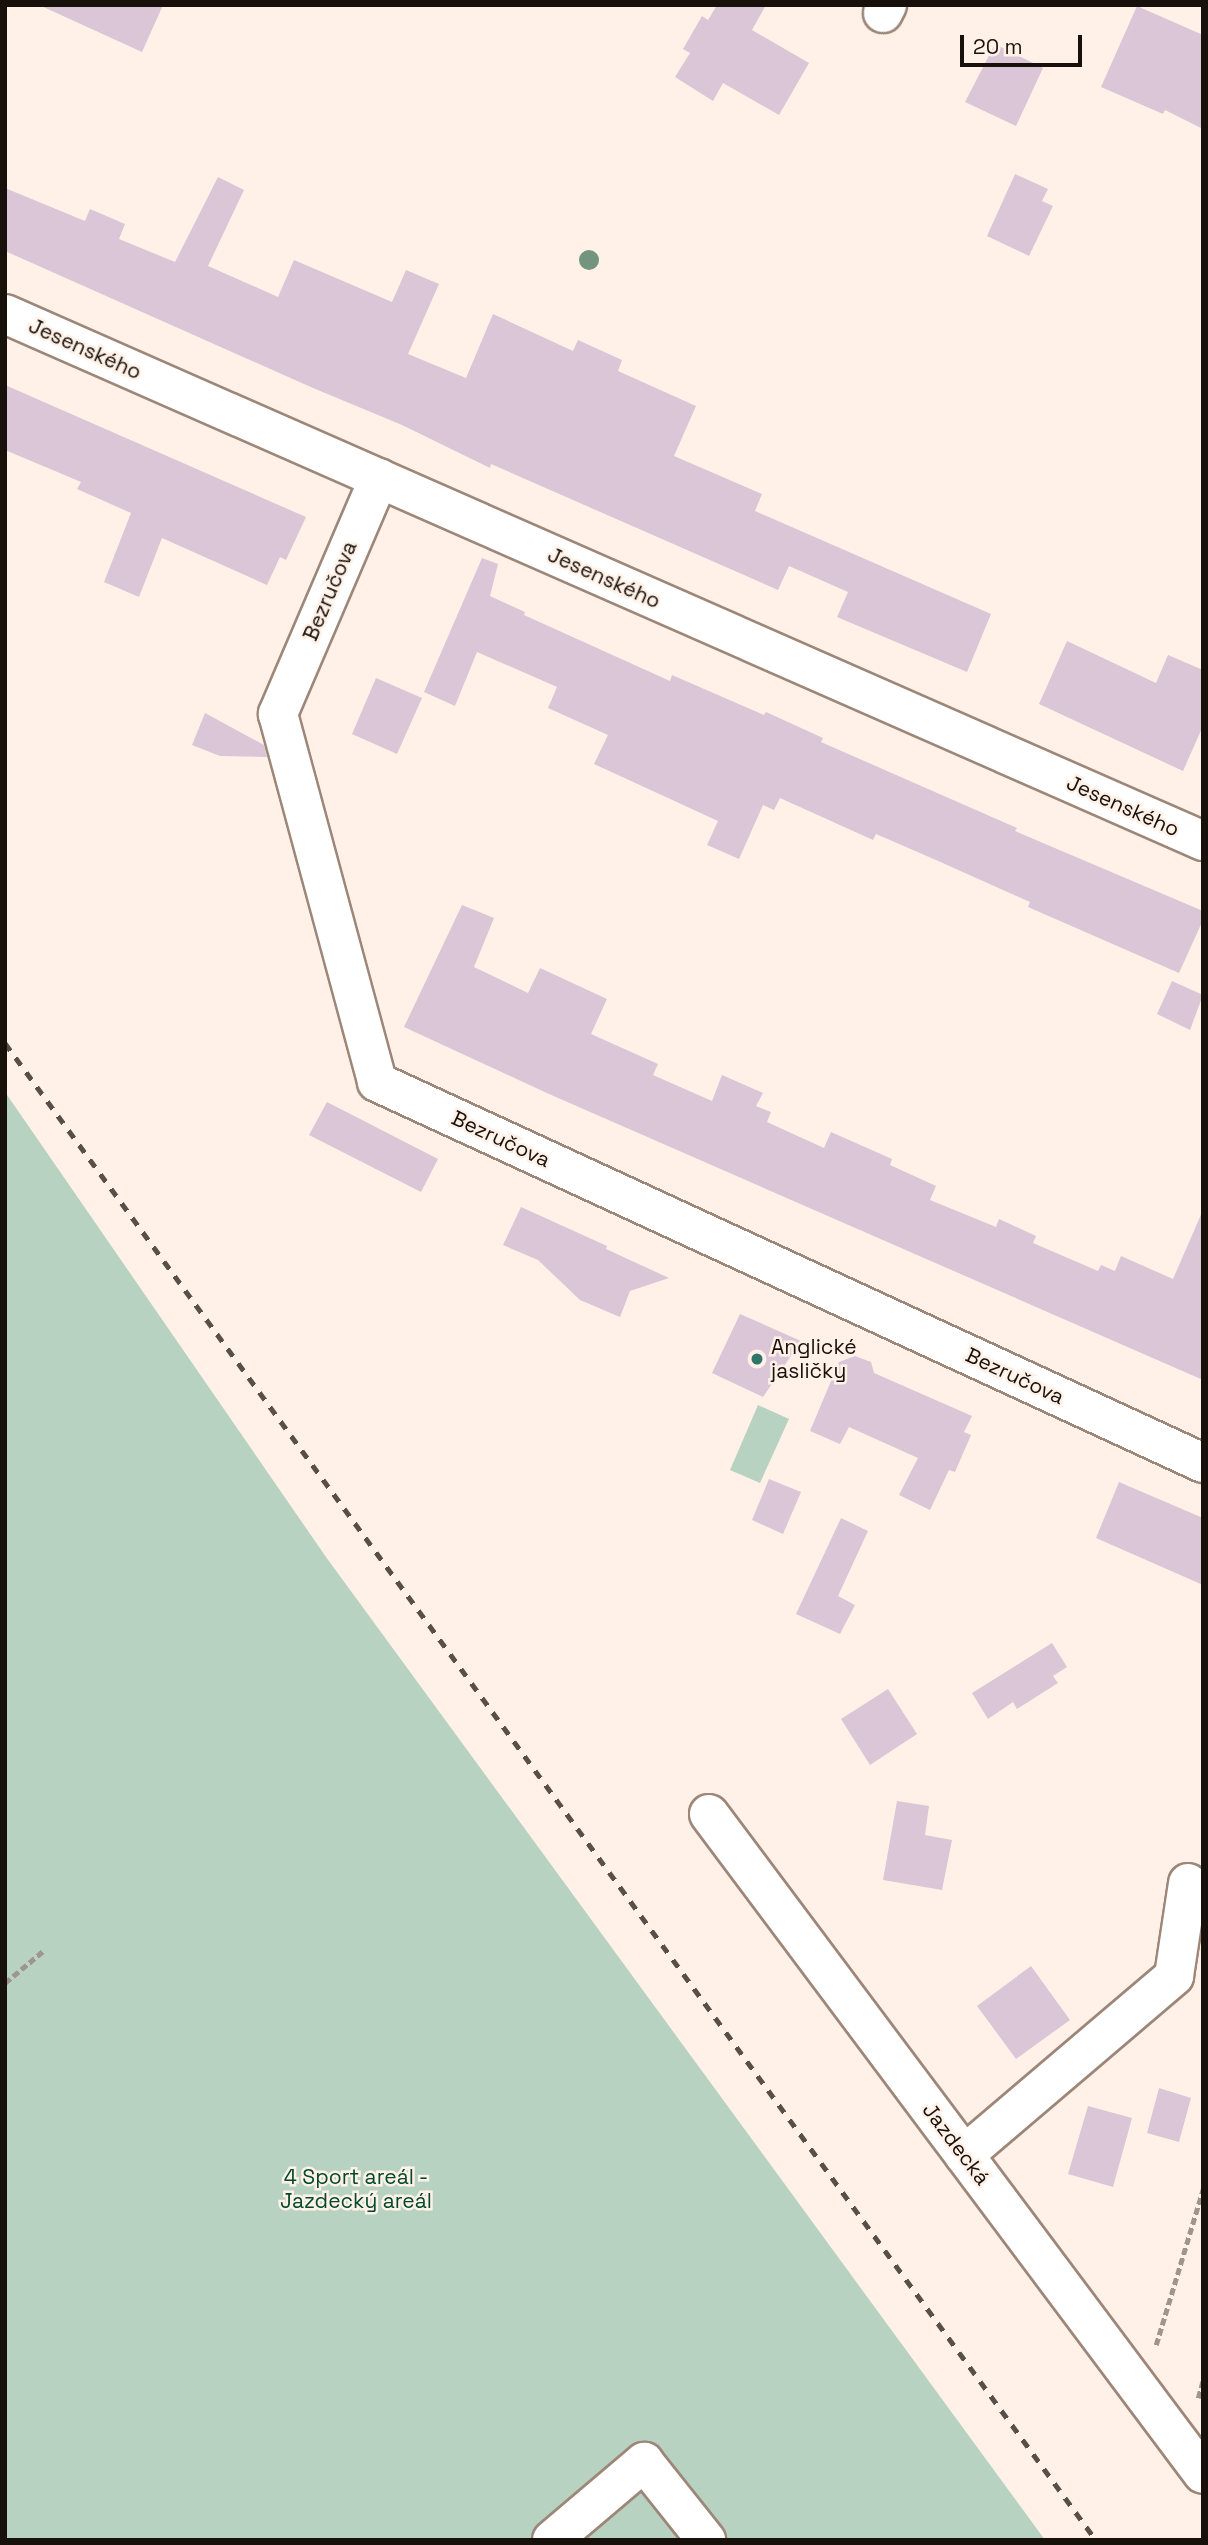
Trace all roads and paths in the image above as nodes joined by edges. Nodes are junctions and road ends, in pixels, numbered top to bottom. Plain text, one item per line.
1 (5, 314) edge
2 (379, 478) junction
3 (1203, 841) edge
4 (1203, 1463) edge
5 (709, 1814) dead end
6 (1188, 1883) dead end
7 (43, 1951) dead end
8 (5, 1983) edge
9 (964, 2155) junction
10 (1203, 2189) edge
11 (1142, 2393) junction
12 (1203, 2474) edge
13 (552, 2540) edge
14 (706, 2540) edge

1 - 2 street, Jesenského
2 - 3 street, Jesenského
2 - 4 street, Bezručova
5 - 9 street, Jazdecká
6 - 9 street
7 - 8 path
9 - 11 street, Jazdecká
10 - 11 path
11 - 12 street, Jazdecká
13 - 14 street

